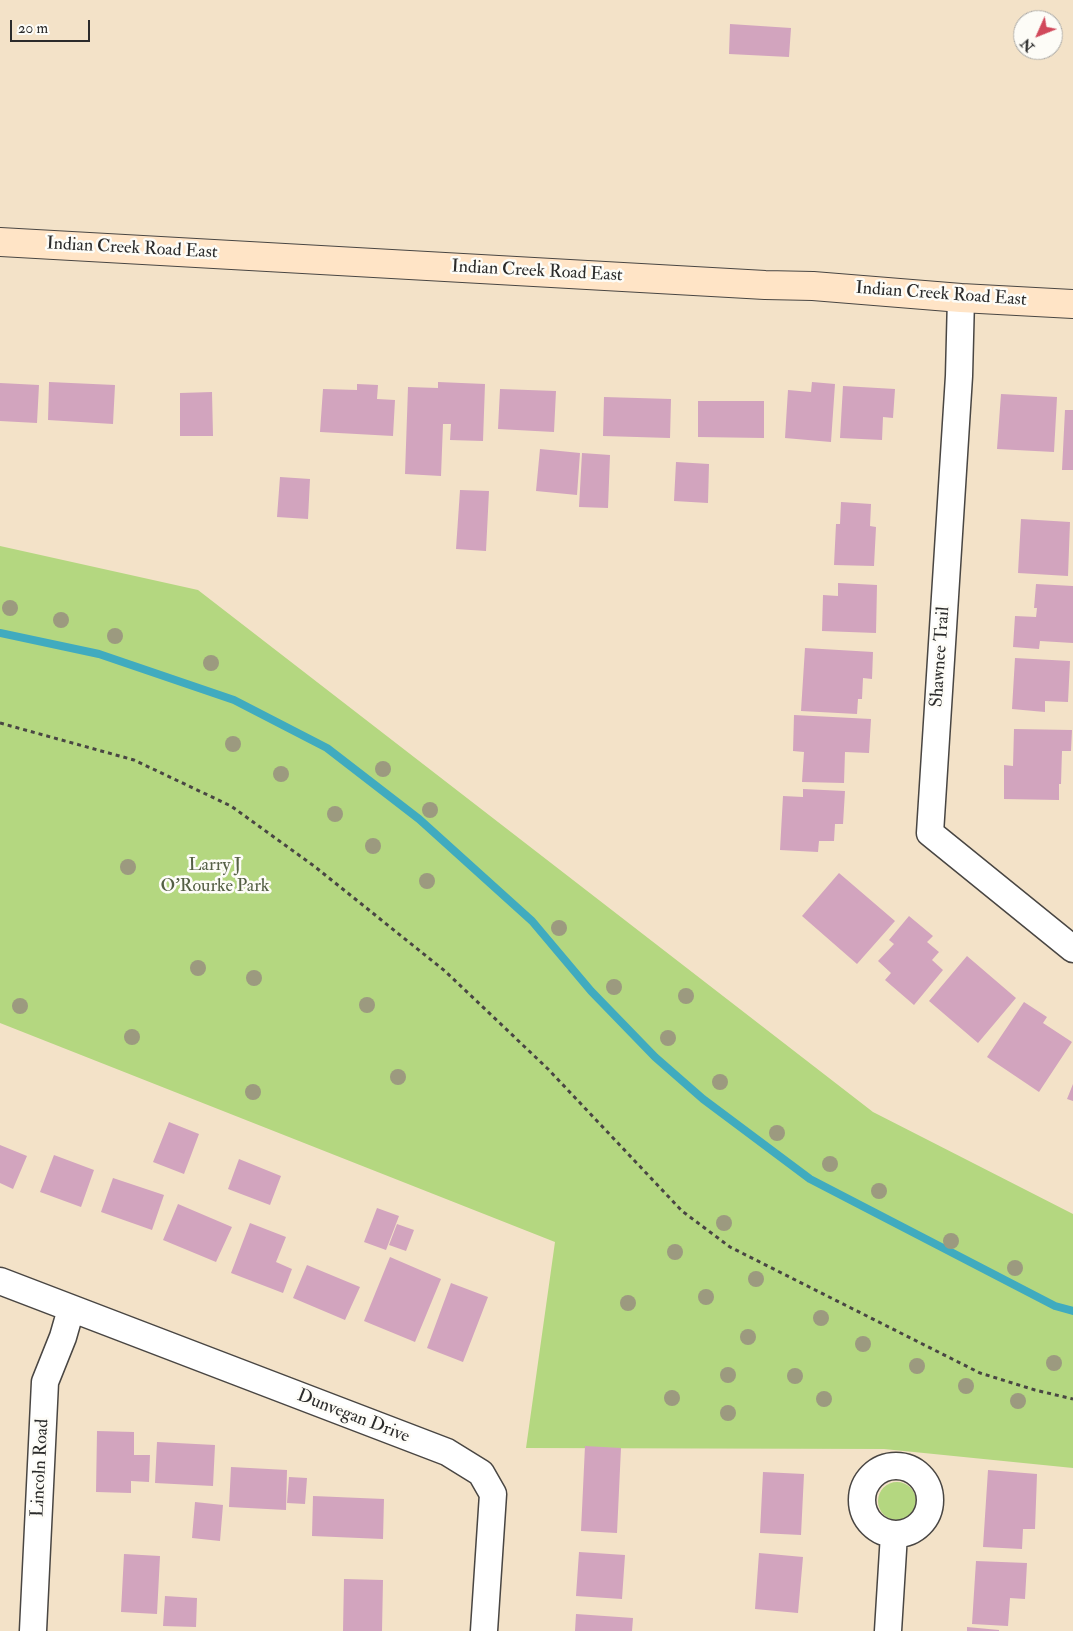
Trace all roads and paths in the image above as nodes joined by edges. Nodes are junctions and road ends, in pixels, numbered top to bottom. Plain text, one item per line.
1 (0, 242) edge
2 (961, 298) junction
3 (1073, 304) edge
4 (0, 723) edge
5 (1073, 949) edge
6 (0, 1281) edge
7 (70, 1309) junction
8 (1073, 1399) edge
9 (894, 1534) dead end
10 (33, 1631) edge
11 (484, 1631) edge
12 (888, 1631) edge

1 - 2 main road, Indian Creek Road East
2 - 3 main road, Indian Creek Road East
2 - 5 street, Shawnee Trail
4 - 8 path
6 - 7 street, Dunvegan Drive
7 - 10 street, Lincoln Road
7 - 11 street, Dunvegan Drive
9 - 12 street

